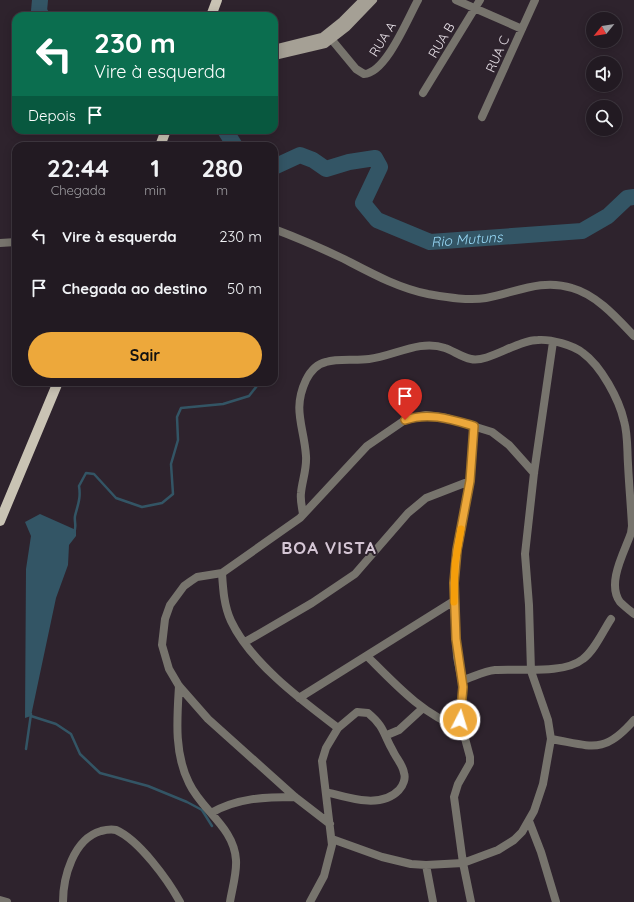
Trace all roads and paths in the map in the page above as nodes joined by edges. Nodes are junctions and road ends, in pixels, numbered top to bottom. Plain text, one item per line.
1 (217, 0) edge
2 (363, 0) edge
3 (374, 0) edge
4 (418, 0) edge
5 (456, 0) edge
6 (480, 0) edge
7 (535, 0) edge
8 (475, 8) junction
9 (212, 12) edge
10 (522, 29) junction
11 (332, 40) junction
12 (278, 51) edge
13 (278, 52) edge
14 (423, 93) dead end
15 (482, 117) dead end
16 (278, 231) edge
17 (12, 242) edge
18 (0, 243) edge
19 (634, 336) edge
20 (553, 342) junction
21 (56, 386) edge
22 (474, 426) junction
23 (534, 473) junction
24 (470, 481) junction
25 (303, 514) junction
26 (0, 521) edge
27 (222, 573) junction
28 (454, 601) junction
29 (634, 614) edge
30 (611, 619) dead end
31 (245, 642) junction
32 (367, 656) junction
33 (531, 671) junction
34 (463, 680) junction
35 (178, 686) junction
36 (299, 698) junction
37 (423, 708) junction
38 (634, 720) edge
39 (338, 728) junction
40 (461, 728) junction
41 (387, 735) junction
42 (551, 739) junction
43 (326, 792) junction
44 (294, 797) junction
45 (210, 814) junction
46 (529, 822) junction
47 (330, 824) junction
48 (332, 840) junction
49 (463, 863) junction
50 (426, 865) junction
51 (0, 900) edge
52 (7, 902) edge
53 (63, 902) edge
54 (180, 902) edge
55 (230, 902) edge
56 (310, 902) edge
57 (433, 902) edge
58 (471, 902) edge
59 (556, 902) edge

1 - 9 main road
2 - 12 street
3 - 11 street
4 - 11 street, RUA A
5 - 8 street
6 - 8 street, RUA B
7 - 10 street, RUA C
8 - 10 street
8 - 14 street, RUA B
10 - 15 street, RUA C
11 - 13 street
16 - 19 street
17 - 18 street
20 - 23 street
20 - 25 street
20 - 29 street
21 - 26 main road
22 - 23 street
22 - 24 street
22 - 25 street
23 - 33 street
24 - 28 street
24 - 31 street
25 - 27 street
27 - 31 street
27 - 35 street
28 - 32 street
28 - 34 street
30 - 33 street
31 - 36 street
32 - 36 street
32 - 37 street
33 - 34 street
33 - 42 street
34 - 40 street
35 - 44 street
35 - 45 street
36 - 39 street
37 - 40 street
37 - 41 street
38 - 42 street
39 - 41 street
39 - 43 street
40 - 49 street
41 - 43 street
42 - 46 street
43 - 47 street
44 - 45 street
44 - 47 street
45 - 55 street
46 - 49 street
46 - 59 street
47 - 48 street
48 - 50 street
48 - 56 street
49 - 50 street
49 - 58 street
50 - 57 street
51 - 52 street
53 - 54 street

